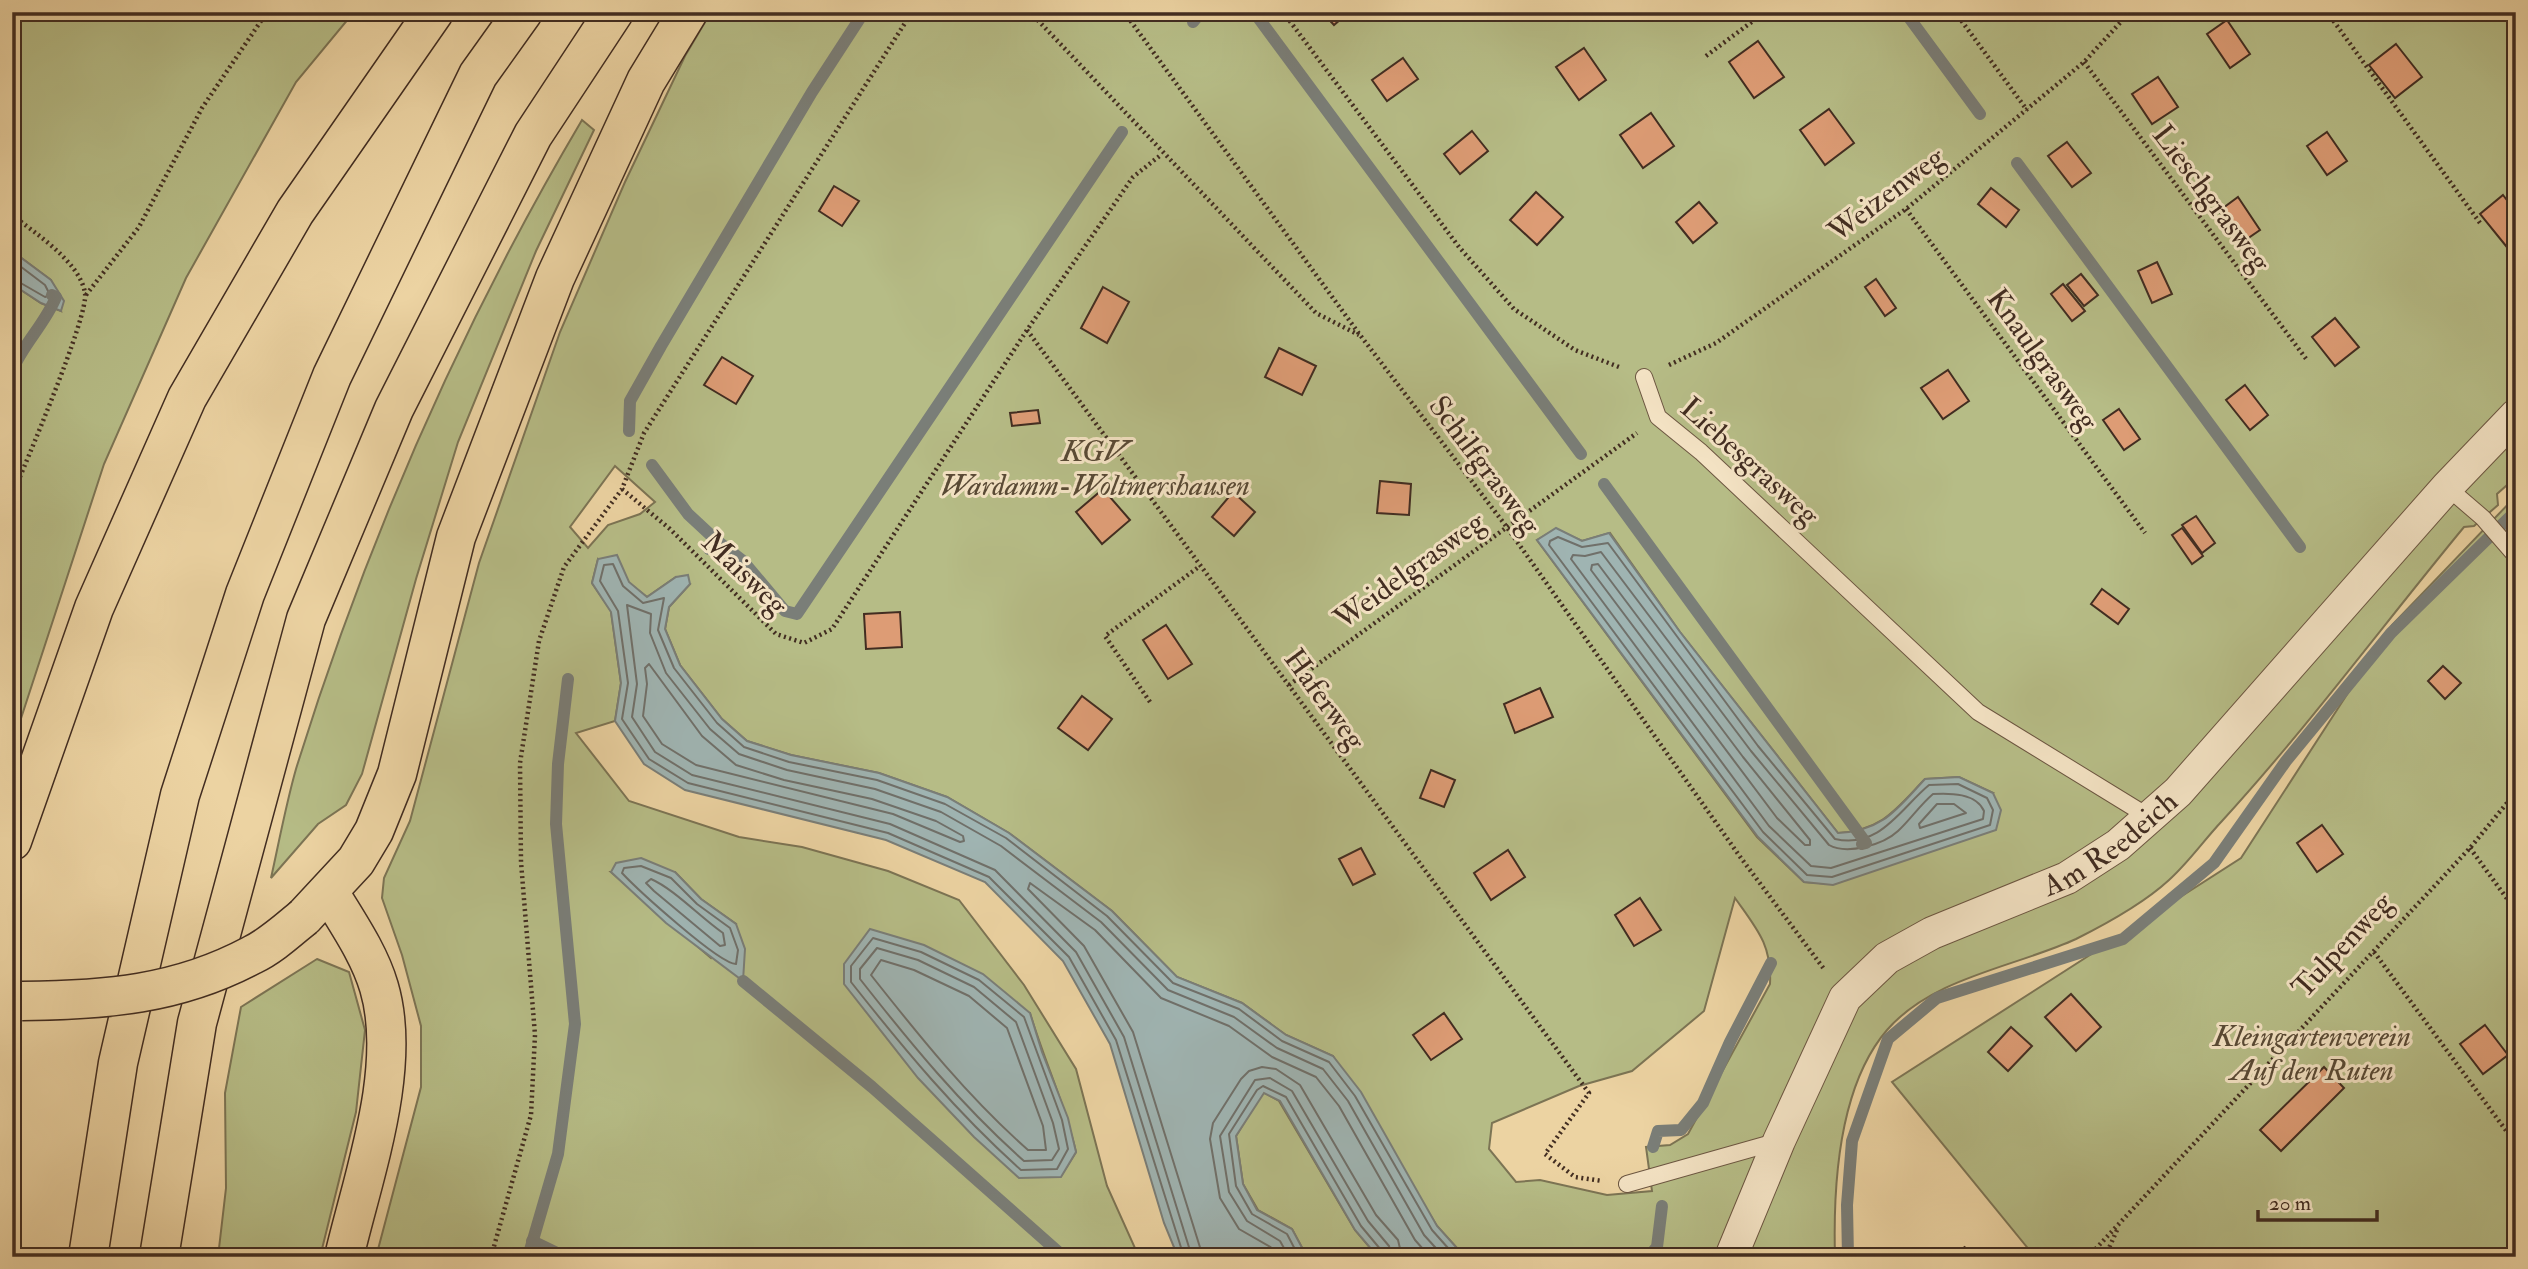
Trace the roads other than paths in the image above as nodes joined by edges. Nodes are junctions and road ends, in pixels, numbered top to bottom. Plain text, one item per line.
1 (434, 12) edge
2 (523, 12) edge
3 (614, 12) edge
4 (688, 12) edge
5 (1644, 377) road end
6 (2516, 415) edge
7 (2447, 487) junction
8 (2513, 552) edge
9 (2149, 817) junction
10 (12, 841) edge
11 (316, 905) junction
12 (17, 1001) edge
13 (1779, 1141) junction
14 (1627, 1184) road end
15 (88, 1257) edge
16 (159, 1257) edge
17 (344, 1257) edge
18 (1731, 1257) edge

1 - 10 highway
2 - 15 highway
3 - 16 highway
4 - 11 highway
5 - 9 lane, Liebesgrasweg
6 - 7 street, Am Reedeich
7 - 8 lane
7 - 9 street, Am Reedeich
9 - 13 street, Am Reedeich
11 - 12 highway, bridge
11 - 17 highway
13 - 14 lane
13 - 18 street, Am Reedeich

